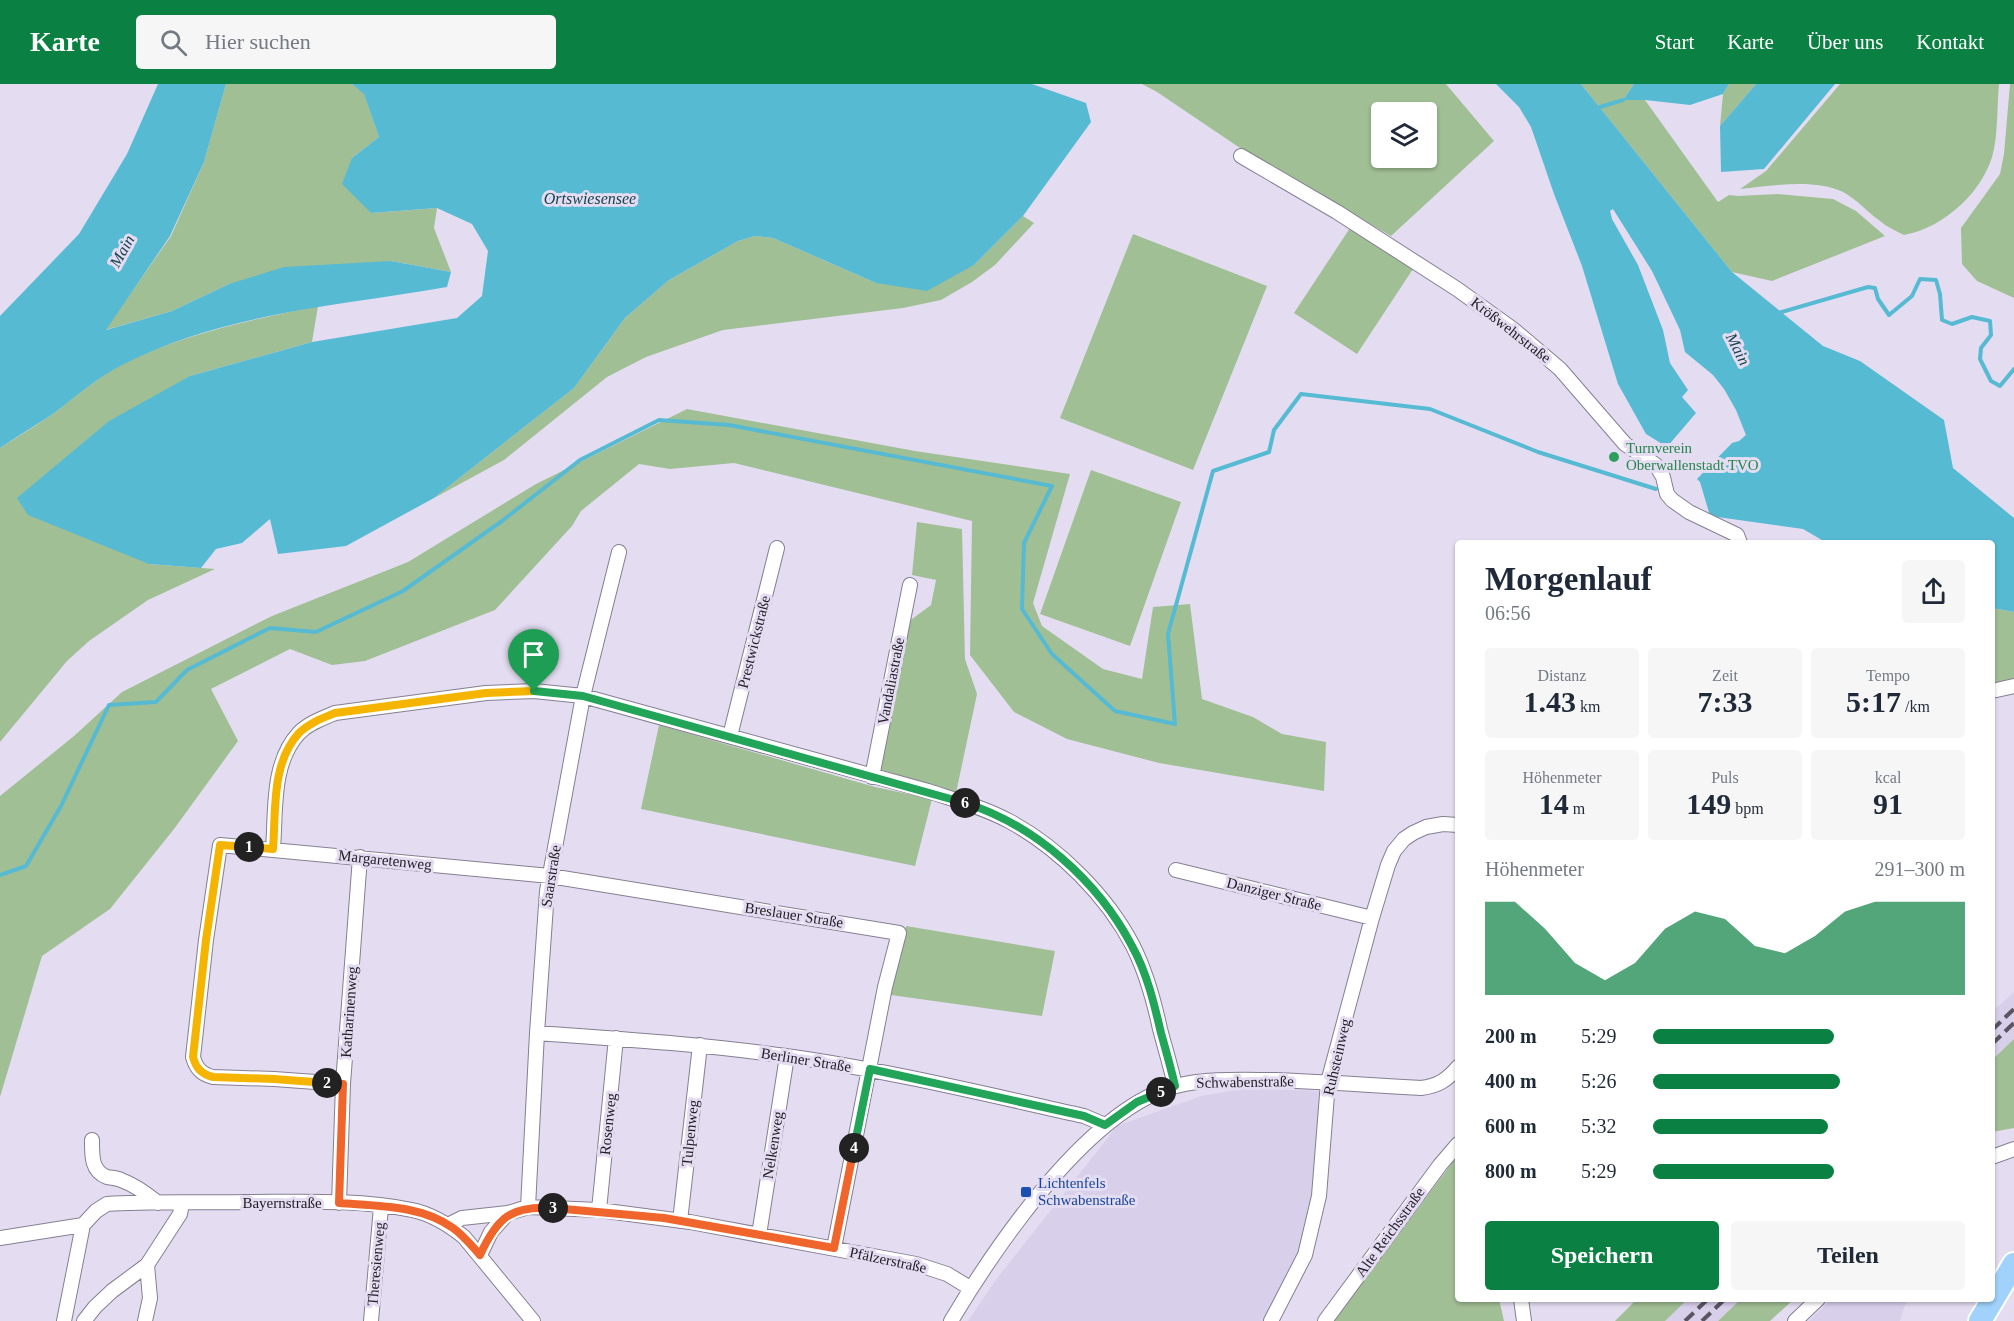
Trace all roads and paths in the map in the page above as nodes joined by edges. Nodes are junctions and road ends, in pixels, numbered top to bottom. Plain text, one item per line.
1 (1241, 156) dead end
2 (1739, 540) edge
3 (777, 548) dead end
4 (620, 552) dead end
5 (910, 585) dead end
6 (2014, 686) edge
7 (1995, 689) edge
8 (583, 696) junction
9 (730, 736) junction
10 (872, 777) junction
11 (1455, 825) edge
12 (273, 849) junction
13 (360, 857) junction
14 (1176, 870) dead end
15 (550, 876) junction
16 (1372, 918) junction
17 (537, 1033) junction
18 (616, 1038) junction
19 (700, 1045) junction
20 (787, 1056) junction
21 (870, 1069) junction
22 (1455, 1071) edge
23 (1328, 1082) junction
24 (343, 1084) junction
25 (1175, 1086) junction
26 (1105, 1125) junction
27 (92, 1140) dead end
28 (1455, 1148) edge
29 (2014, 1149) edge
30 (1995, 1156) edge
31 (158, 1203) junction
32 (182, 1203) junction
33 (339, 1203) junction
34 (381, 1207) junction
35 (528, 1207) junction
36 (599, 1210) junction
37 (508, 1214) junction
38 (680, 1221) junction
39 (448, 1225) junction
40 (83, 1226) junction
41 (759, 1235) junction
42 (0, 1238) edge
43 (834, 1248) junction
44 (480, 1255) junction
45 (147, 1264) junction
46 (2014, 1264) edge
47 (2014, 1270) edge
48 (970, 1288) junction
49 (1995, 1296) edge
50 (1521, 1302) edge
51 (1815, 1302) edge
52 (1991, 1302) edge
53 (64, 1321) edge
54 (84, 1321) edge
55 (145, 1321) edge
56 (371, 1321) edge
57 (533, 1321) edge
58 (951, 1321) edge
59 (1271, 1321) edge
60 (1325, 1321) edge
61 (1524, 1321) edge
62 (1795, 1321) edge
63 (1980, 1321) edge
64 (1991, 1321) edge

1 - 2 street, Krößwehrstraße
3 - 9 street, Prestwickstraße
4 - 8 street, Saarstraße
5 - 10 street, Vandaliastraße
6 - 7 street
8 - 9 street
8 - 12 street
8 - 15 street, Saarstraße
9 - 10 street
10 - 25 street
11 - 16 street, Ruhsteinweg
12 - 13 street, Margaretenweg
12 - 24 street, Margaretenweg
13 - 15 street, Margaretenweg
13 - 24 street, Katharinenweg
14 - 16 street, Danziger Straße
15 - 17 street, Saarstraße
15 - 21 street, Breslauer Straße
16 - 23 street, Ruhsteinweg
17 - 18 street, Berliner Straße
17 - 35 street, Saarstraße
18 - 19 street, Berliner Straße
18 - 36 street, Rosenweg
19 - 20 street, Berliner Straße
19 - 38 street, Tulpenweg
20 - 21 street, Berliner Straße
20 - 41 street, Nelkenweg
21 - 26 street, Berliner Straße
21 - 43 street
22 - 23 street, Schwabenstraße
23 - 25 street, Schwabenstraße
23 - 59 street, Ruhsteinweg
24 - 33 street, Katharinenweg
25 - 26 street, Schwabenstraße
26 - 48 street, Schwabenstraße
27 - 31 street
28 - 60 street, Alte Reichsstraße
29 - 30 street
31 - 32 street, Bayernstraße
31 - 40 street, Bayernstraße
32 - 33 street, Bayernstraße
32 - 45 street
33 - 34 street, Bayernstraße
34 - 39 street, Bayernstraße
34 - 56 street, Theresienweg
35 - 36 street, Pfälzerstraße
35 - 37 street, Pfälzerstraße
36 - 38 street, Pfälzerstraße
37 - 39 street, Pfälzerstraße
37 - 44 street
38 - 41 street, Pfälzerstraße
39 - 44 street, Bayernstraße
40 - 42 street
40 - 53 street
41 - 43 street, Pfälzerstraße
43 - 48 street, Pfälzerstraße
44 - 57 street, Bayernstraße
45 - 54 street
45 - 55 street
46 - 49 highway
47 - 64 highway
48 - 58 street, Schwabenstraße
50 - 61 street
51 - 62 street
52 - 63 highway

